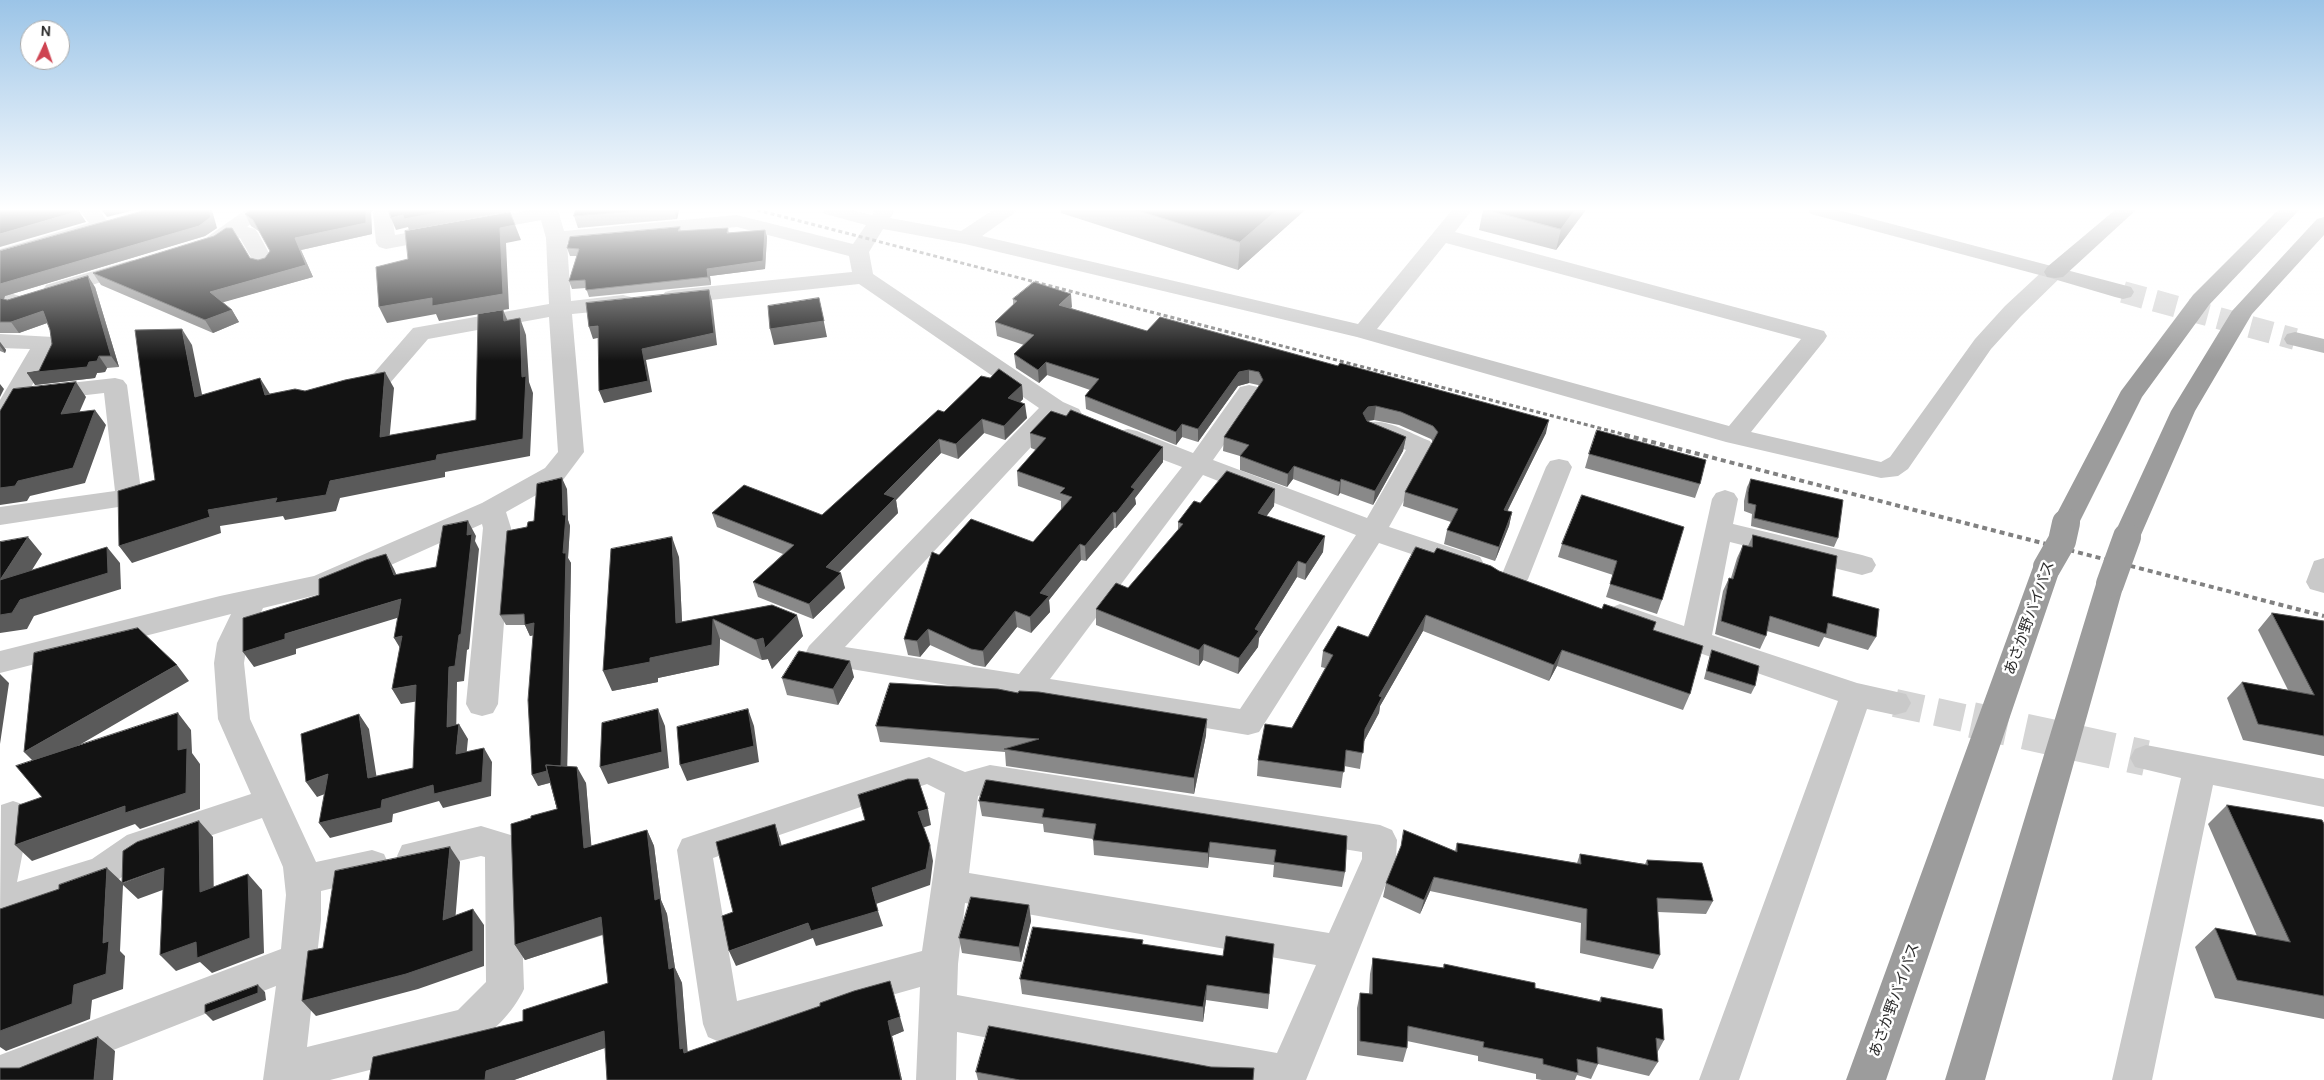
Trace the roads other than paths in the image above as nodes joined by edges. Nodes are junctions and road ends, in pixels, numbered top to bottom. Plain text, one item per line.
1 (262, 260) edge
2 (385, 260) edge
3 (557, 260) edge
4 (848, 260) edge
5 (863, 260) edge
6 (1060, 260) edge
7 (1421, 260) edge
8 (1536, 260) edge
9 (2011, 260) edge
10 (2068, 260) edge
11 (2238, 260) edge
12 (2288, 260) edge
13 (147, 262) edge
14 (264, 264) edge
15 (861, 265) junction
16 (385, 266) edge
17 (2055, 272) junction
18 (2123, 292) tunnel mouth
19 (5, 305) edge
20 (560, 309) junction
21 (1363, 332) junction
22 (2295, 339) tunnel mouth
23 (0, 340) edge
24 (2324, 346) edge
25 (1249, 392) dead end
26 (331, 394) edge
27 (14, 396) junction
28 (1054, 407) junction
29 (0, 422) edge
30 (1375, 428) edge
31 (1735, 436) junction
32 (1197, 465) junction
33 (1558, 467) dead end
34 (1725, 499) dead end
35 (491, 510) junction
36 (0, 516) edge
37 (1719, 530) junction
38 (1373, 531) junction
39 (1862, 565) dead end
40 (2324, 568) edge
41 (1514, 579) junction
42 (2324, 583) edge
43 (1541, 589) edge
44 (252, 600) junction
45 (1596, 607) edge
46 (1696, 642) junction
47 (0, 662) edge
48 (1027, 687) junction
49 (1856, 695) junction
50 (1895, 703) tunnel mouth
51 (482, 704) dead end
52 (2146, 758) tunnel mouth
53 (2200, 768) junction
54 (963, 786) junction
55 (2324, 793) edge
56 (272, 801) junction
57 (12, 815) dead end
58 (302, 880) junction
59 (0, 881) edge
60 (949, 885) junction
61 (0, 903) edge
62 (1340, 952) junction
63 (297, 960) junction
64 (939, 964) junction
65 (937, 1010) junction
66 (0, 1075) edge
67 (283, 1076) edge
68 (1287, 1078) edge
69 (936, 1080) edge
70 (1719, 1080) edge
71 (1866, 1080) edge
72 (1966, 1080) edge
73 (2132, 1080) edge

1 - 14 street
2 - 16 street
3 - 20 street
4 - 15 street
5 - 15 street
6 - 21 street
7 - 21 street
8 - 31 street
9 - 17 main road
10 - 17 highway
11 - 71 highway, あさか野バイパス, bridge
12 - 72 highway, bridge
13 - 19 street
15 - 20 street
15 - 28 street
17 - 18 main road
17 - 31 street
20 - 26 street
20 - 35 street
21 - 31 street
22 - 24 main road
23 - 27 street
25 - 32 street
27 - 29 street
27 - 36 street
28 - 32 street
28 - 48 street
30 - 38 street
32 - 38 street
32 - 48 street
33 - 41 street
34 - 37 street
35 - 44 street
35 - 51 street
37 - 39 street
37 - 46 street
38 - 41 street
38 - 48 street
40 - 42 street
41 - 43 street
44 - 47 street
44 - 56 street
45 - 46 street
46 - 49 street
49 - 50 street
49 - 70 street
52 - 53 street
53 - 55 street
53 - 73 street
54 - 60 street
54 - 62 street
54 - 64 street
56 - 58 street
56 - 61 street
57 - 59 street
58 - 63 street
58 - 67 street
60 - 62 street
60 - 64 street
62 - 68 street
63 - 66 street
63 - 67 street
64 - 65 street
65 - 68 street
65 - 69 street

